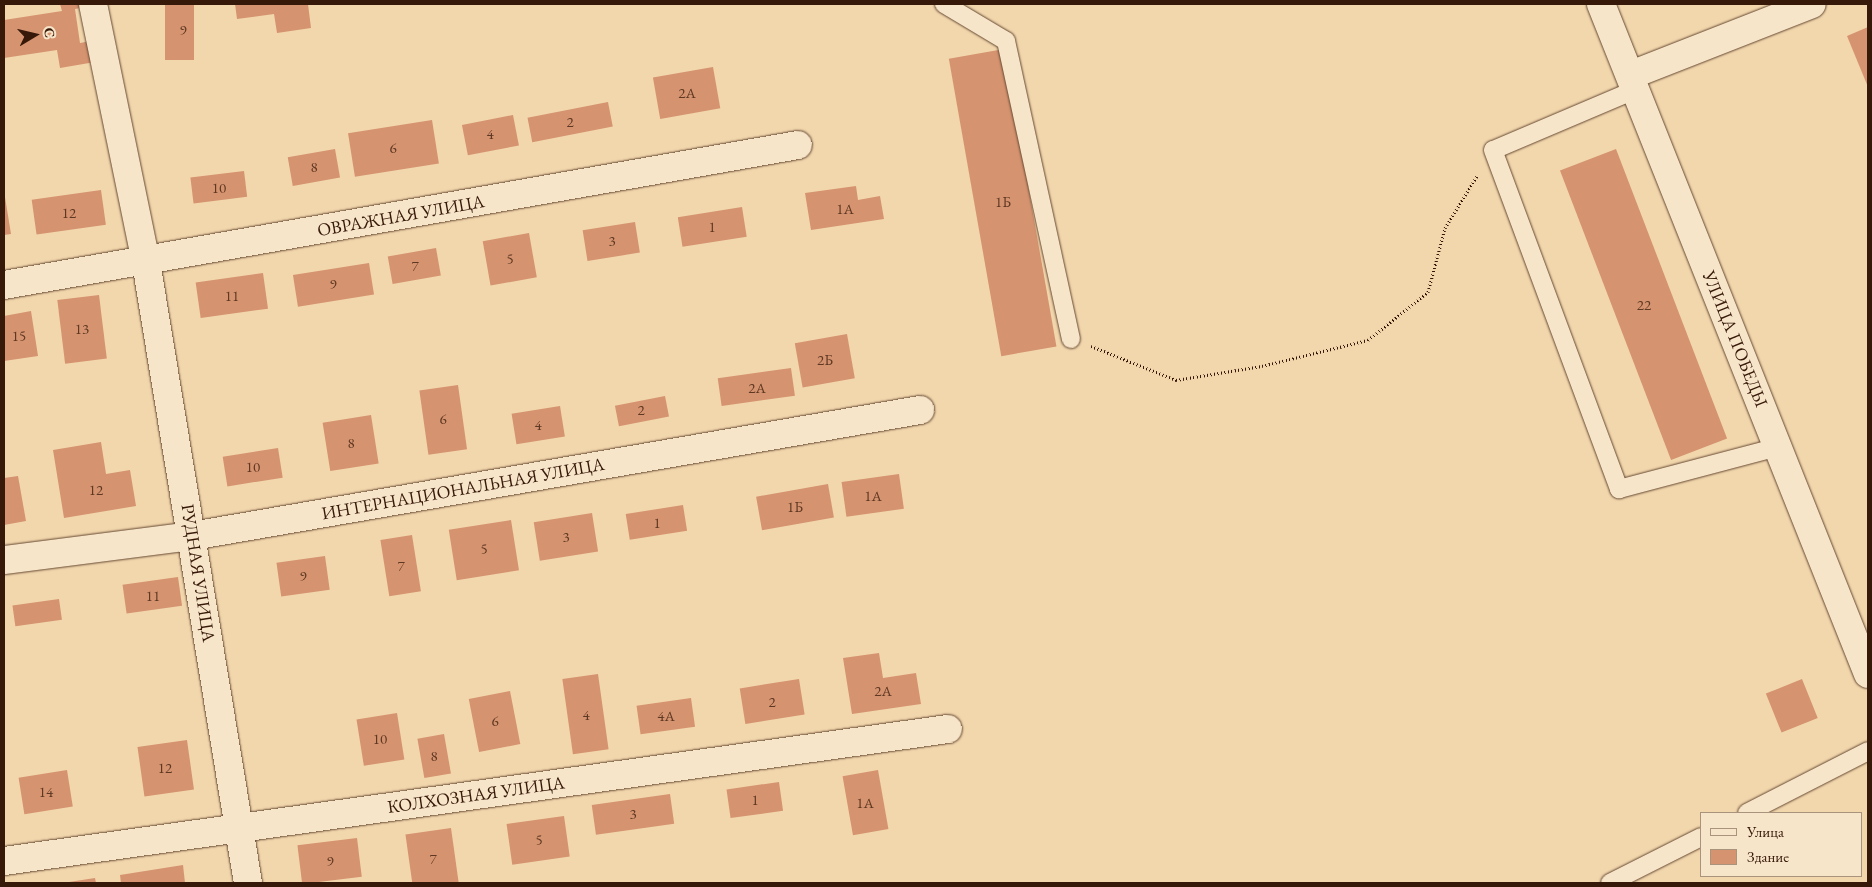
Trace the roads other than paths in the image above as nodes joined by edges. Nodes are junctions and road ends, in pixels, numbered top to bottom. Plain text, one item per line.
1 (93, 4) edge
2 (944, 4) edge
3 (1601, 4) edge
4 (1812, 4) edge
5 (1634, 82) junction
6 (798, 145) dead end
7 (146, 262) junction
8 (4, 284) edge
9 (1071, 339) road end
10 (920, 410) dead end
11 (1778, 447) junction
12 (192, 536) junction
13 (4, 560) edge
14 (1868, 674) edge
15 (948, 729) dead end
16 (1868, 751) edge
17 (1749, 812) edge
18 (238, 828) junction
19 (1700, 838) edge
20 (4, 861) edge
21 (248, 883) edge
22 (1610, 883) edge

1 - 7 street, РУДНАЯ УЛИЦА
2 - 9 lane
3 - 5 street, УЛИЦА ПОБЕДЫ
4 - 5 street
5 - 11 street, УЛИЦА ПОБЕДЫ
5 - 11 lane
6 - 7 street, ОВРАЖНАЯ УЛИЦА
7 - 8 street, ОВРАЖНАЯ УЛИЦА
7 - 12 street, РУДНАЯ УЛИЦА
10 - 12 street, ИНТЕРНАЦИОНАЛЬНАЯ УЛИЦА
11 - 14 street, УЛИЦА ПОБЕДЫ
12 - 13 street, ИНТЕРНАЦИОНАЛЬНАЯ УЛИЦА
12 - 18 street, РУДНАЯ УЛИЦА
15 - 18 street, КОЛХОЗНАЯ УЛИЦА
16 - 17 lane
18 - 20 street, КОЛХОЗНАЯ УЛИЦА
18 - 21 street, РУДНАЯ УЛИЦА
19 - 22 lane

